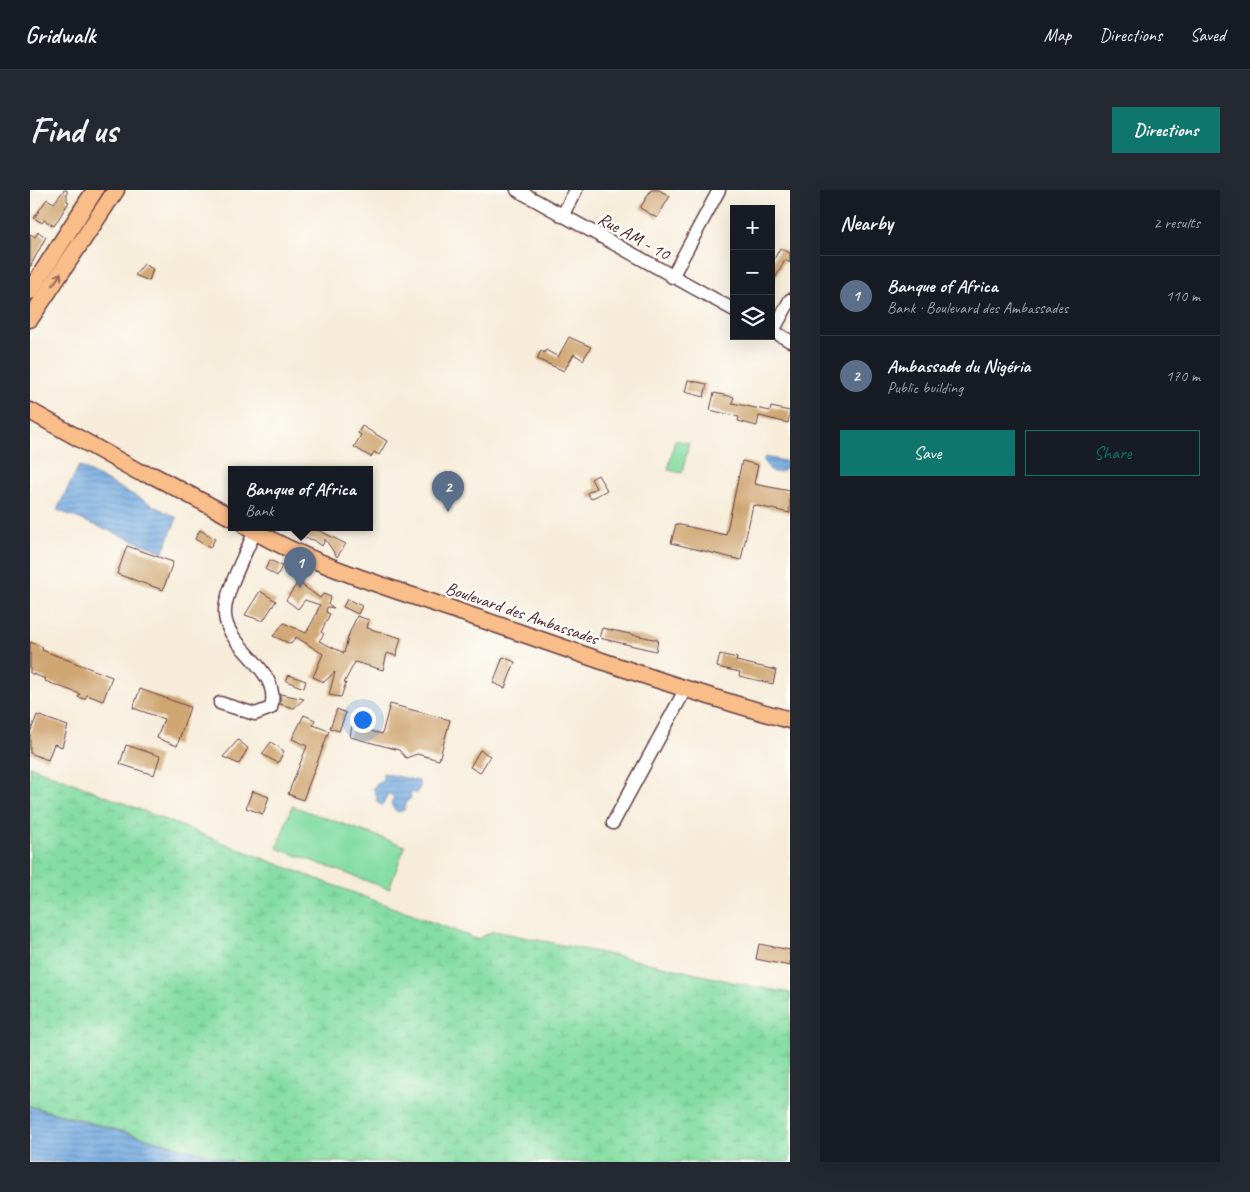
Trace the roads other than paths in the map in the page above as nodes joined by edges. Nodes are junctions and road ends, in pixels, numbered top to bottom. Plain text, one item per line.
1 (95, 190) edge
2 (116, 190) edge
3 (517, 190) edge
4 (576, 190) edge
5 (719, 190) edge
6 (562, 216) junction
7 (672, 277) junction
8 (30, 291) edge
9 (790, 300) edge
10 (730, 308) edge
11 (30, 319) edge
12 (775, 326) edge
13 (775, 333) edge
14 (790, 341) edge
15 (30, 401) edge
16 (30, 411) edge
17 (154, 476) junction
18 (228, 515) edge
19 (250, 531) edge
20 (255, 531) edge
21 (685, 690) junction
22 (220, 703) dead end
23 (790, 720) edge
24 (613, 823) dead end

1 - 8 main road
11 -> 2 main road
3 - 6 street, Rue AM - 10
4 - 6 street
5 - 7 street
6 - 7 street, Rue AM - 10
7 - 10 street, Rue AM - 10
9 - 12 street
13 - 14 street
15 - 17 main road
16 - 17 main road
17 - 18 main road
19 - 22 street
20 - 21 main road, Boulevard des Ambassades
21 - 23 main road, Boulevard des Ambassades
21 - 24 street

